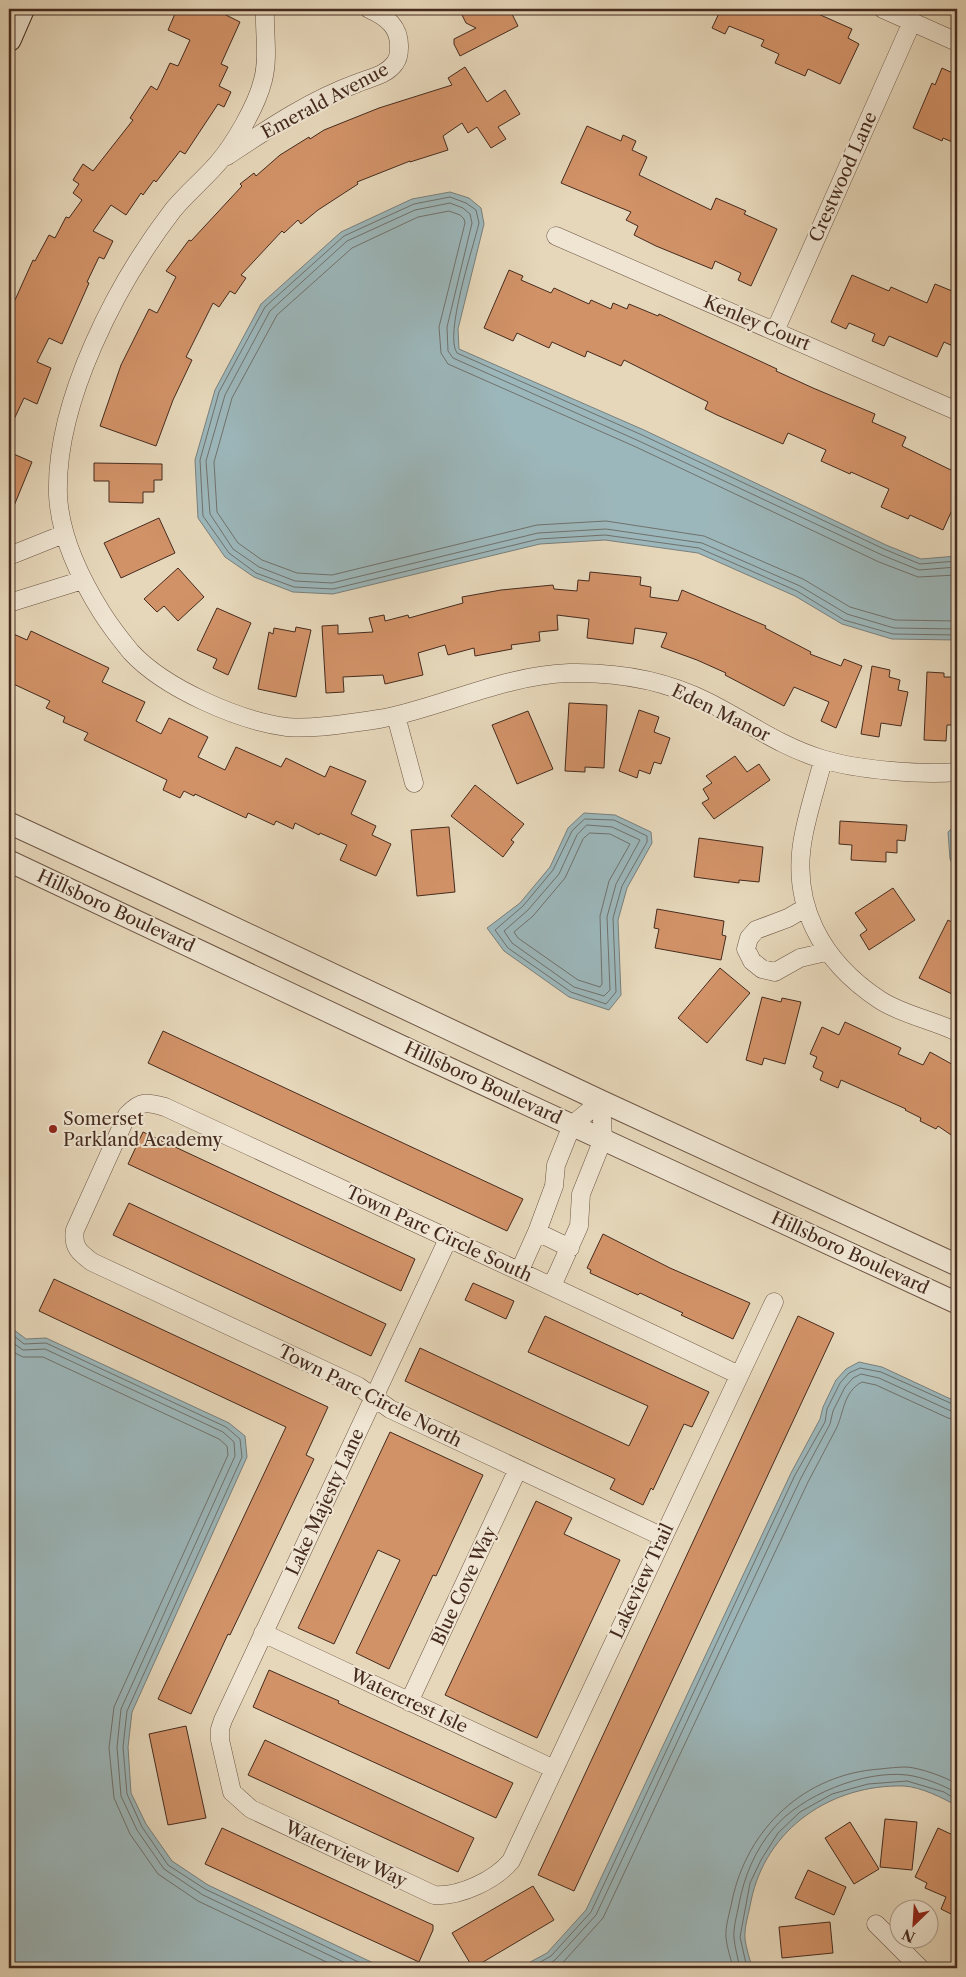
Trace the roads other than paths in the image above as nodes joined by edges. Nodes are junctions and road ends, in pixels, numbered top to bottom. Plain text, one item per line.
1 (22, 9) edge
2 (265, 9) edge
3 (369, 9) edge
4 (883, 9) edge
5 (912, 22) junction
6 (9, 39) edge
7 (957, 42) edge
8 (221, 160) junction
9 (556, 236) dead end
10 (775, 331) junction
11 (957, 411) edge
12 (64, 534) junction
13 (9, 556) edge
14 (83, 580) junction
15 (9, 603) edge
16 (396, 716) junction
17 (823, 760) junction
18 (957, 772) edge
19 (414, 783) dead end
20 (9, 824) edge
21 (9, 861) edge
22 (805, 908) junction
23 (826, 952) junction
24 (957, 1032) edge
25 (601, 1101) junction
26 (572, 1125) junction
27 (603, 1139) junction
28 (537, 1232) junction
29 (448, 1239) junction
30 (570, 1248) junction
31 (79, 1252) joint
32 (957, 1265) edge
33 (520, 1270) junction
34 (552, 1286) junction
35 (774, 1302) dead end
36 (957, 1303) edge
37 (739, 1375) junction
38 (374, 1398) junction
39 (518, 1469) junction
40 (663, 1537) junction
41 (263, 1634) junction
42 (409, 1702) junction
43 (220, 1740) joint
44 (554, 1769) junction
45 (511, 1861) joint
46 (876, 1924) dead end
47 (920, 1968) edge

1 - 6 main road
2 - 8 street, Emerald Avenue
3 - 8 street, Emerald Avenue
4 - 5 street
5 - 7 street
5 - 10 street, Crestwood Lane
8 - 12 street, Emerald Avenue
9 - 10 street, Kenley Court
10 - 11 street, Kenley Court
12 - 13 street
12 - 14 street, Eden Manor
14 - 15 street
14 - 16 street, Eden Manor
16 - 17 street, Eden Manor
16 - 19 street
17 - 18 street, Eden Manor
17 - 22 street
20 - 25 street, Hillsboro Boulevard
21 - 26 street, Hillsboro Boulevard
22 - 23 street
22 - 23 street
23 - 24 street
25 - 26 street
25 - 27 street
25 - 32 street, Hillsboro Boulevard
26 - 27 street, Hillsboro Boulevard
26 - 28 street
27 - 30 street
27 - 36 street, Hillsboro Boulevard
28 - 30 street
28 - 33 street
29 - 31 street, Town Parc Circle South
29 - 33 street, Town Parc Circle South
29 - 38 street, Lake Majesty Lane
30 - 34 street
31 - 38 street, Town Parc Circle North
33 - 34 street, Town Parc Circle South
34 - 37 street, Town Parc Circle South
35 - 37 street, Lakeview Trail
37 - 40 street, Lakeview Trail
38 - 39 street, Town Parc Circle North
38 - 41 street, Lake Majesty Lane
39 - 40 street, Town Parc Circle North
39 - 42 street, Blue Cove Way
40 - 44 street, Lakeview Trail
41 - 42 street, Watercrest Isle
41 - 43 street, Lake Majesty Lane
42 - 44 street, Watercrest Isle
43 - 45 street, Waterview Way
44 - 45 street, Lakeview Trail
46 - 47 street

